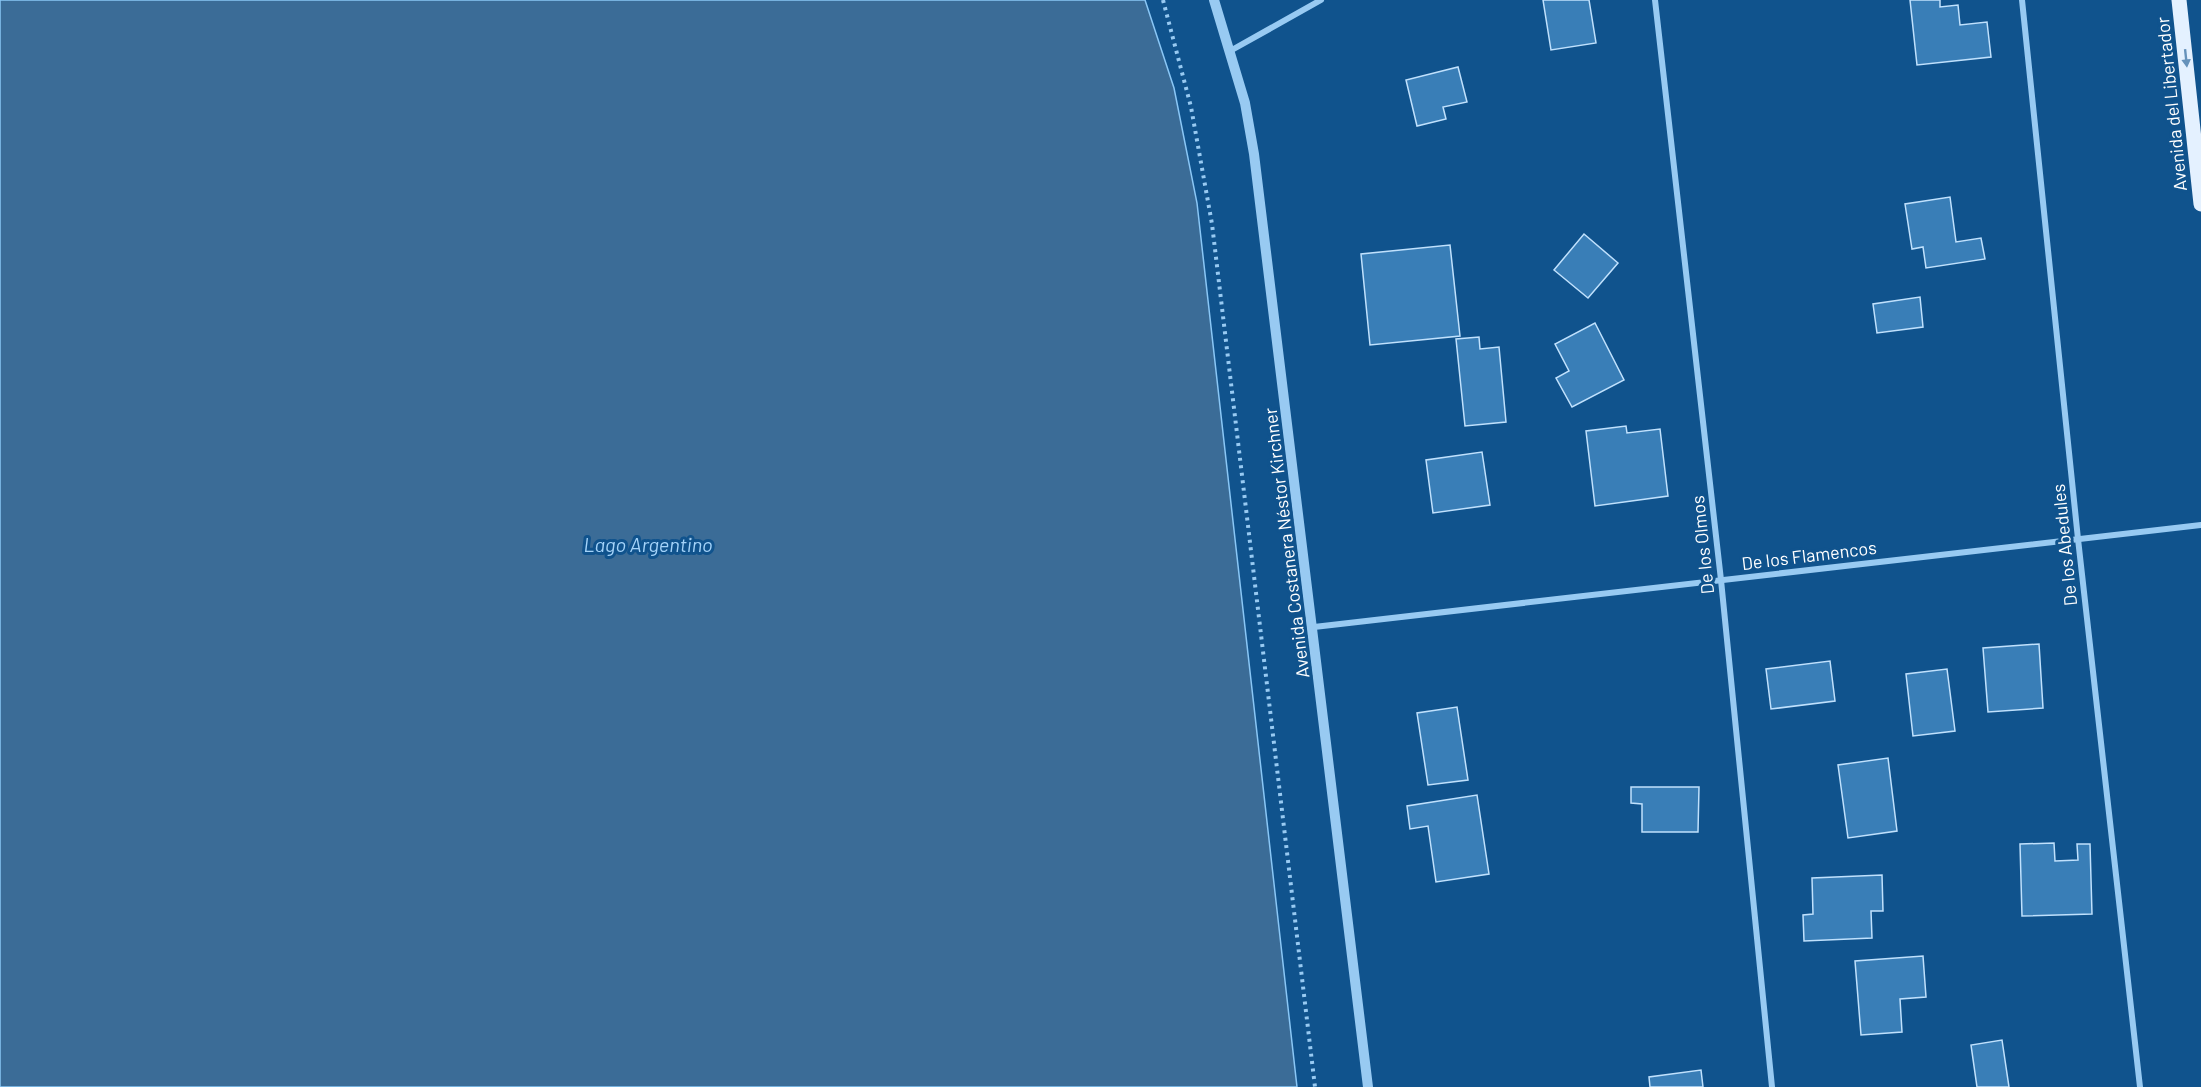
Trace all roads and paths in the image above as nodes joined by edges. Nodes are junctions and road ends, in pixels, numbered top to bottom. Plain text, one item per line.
1 (1163, 0) edge
2 (1214, 0) edge
3 (1321, 0) edge
4 (1654, 0) edge
5 (2022, 0) edge
6 (2179, 0) edge
7 (1230, 51) junction
8 (2201, 204) edge
9 (2201, 525) edge
10 (2078, 539) junction
11 (1721, 580) junction
12 (1314, 627) junction
13 (1315, 1087) edge
14 (1368, 1087) edge
15 (1772, 1087) edge
16 (2140, 1087) edge

1 - 13 path
2 - 7 street, Avenida Costanera Néstor Kirchner
3 - 7 street
4 - 11 street, De los Olmos
5 - 10 street, De los Abedules
6 -> 8 main road, Avenida del Libertador
7 - 12 street, Avenida Costanera Néstor Kirchner
9 - 10 street, De los Flamencos
10 - 11 street, De los Flamencos
10 - 16 street, De los Abedules
11 - 12 street, De los Flamencos
11 - 15 street, De los Olmos
12 - 14 street, Avenida Costanera Néstor Kirchner

